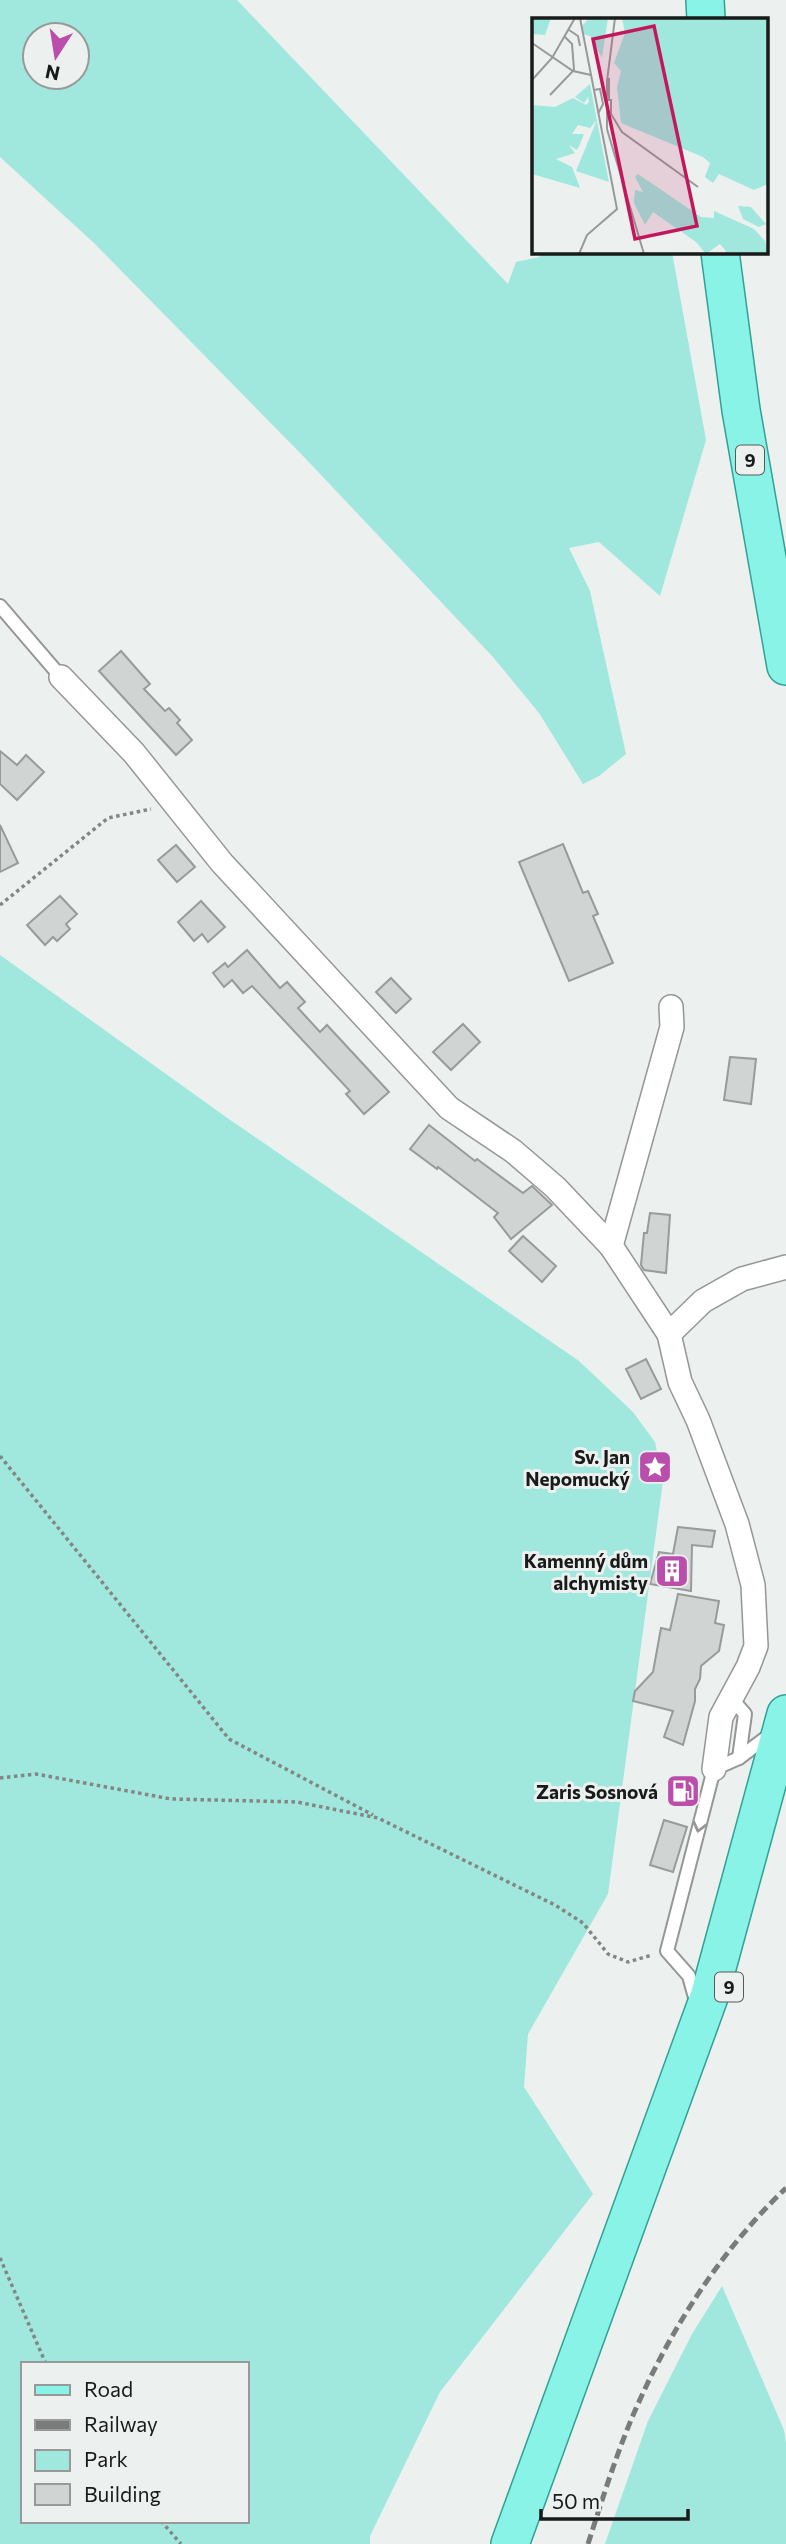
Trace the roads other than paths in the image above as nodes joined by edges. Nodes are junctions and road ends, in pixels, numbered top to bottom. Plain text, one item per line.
1 (705, 0) edge
2 (706, 18) edge
3 (720, 254) edge
4 (0, 606) edge
5 (786, 666) edge
6 (61, 677) joint
7 (671, 1007) dead end
8 (611, 1246) junction
9 (786, 1267) edge
10 (669, 1334) junction
11 (731, 1698) junction
12 (784, 1720) edge
13 (739, 1758) junction
14 (714, 1769) junction
15 (786, 1778) edge
16 (684, 2069) junction
17 (510, 2544) edge
18 (534, 2544) edge

1 - 2 main road
3 - 5 main road, 9
4 - 6 lane
6 - 8 street
7 - 8 street
8 - 10 street
9 - 10 street
10 - 11 street
11 - 13 lane
11 - 14 street
12 - 13 lane
12 - 16 main road, 9
13 - 14 lane
14 -> 16 lane
15 - 18 main road, 9
16 - 17 main road, 9

